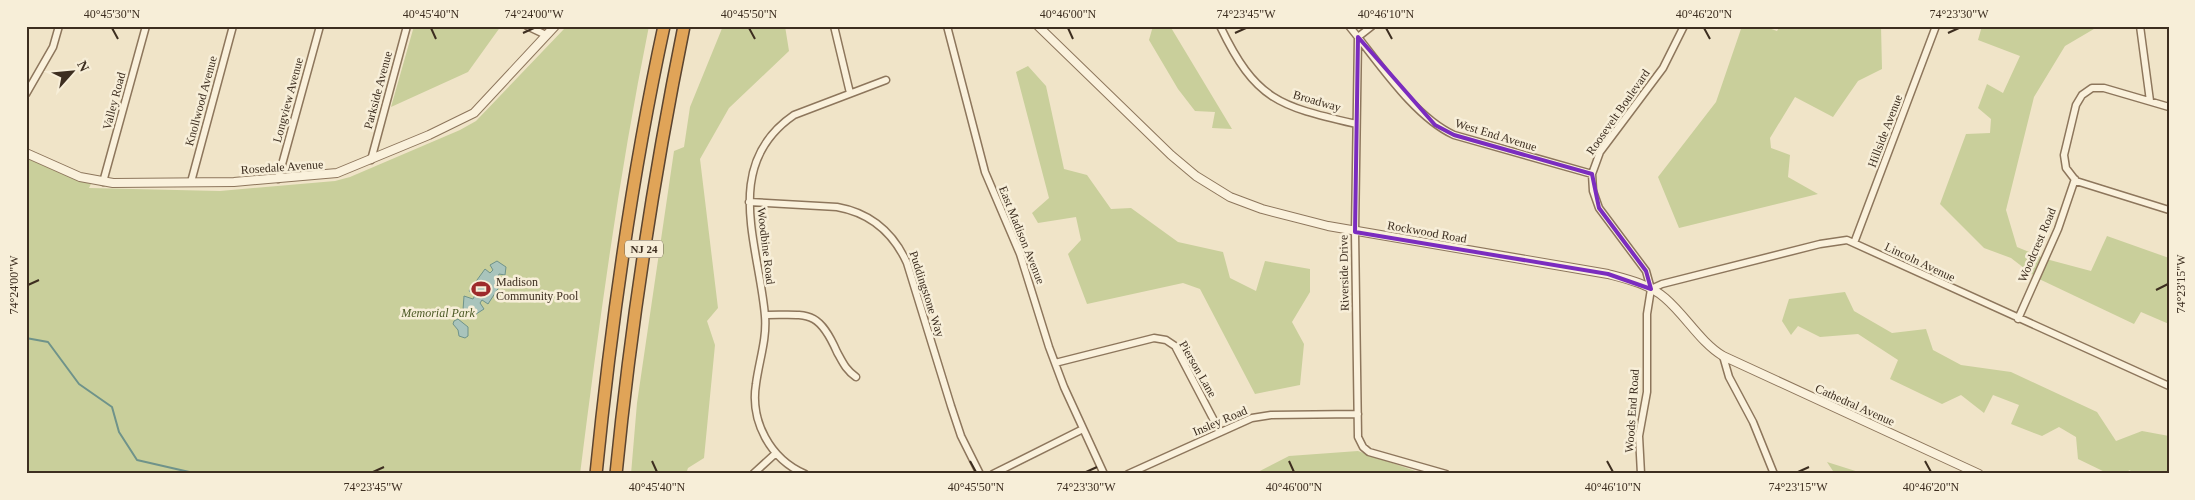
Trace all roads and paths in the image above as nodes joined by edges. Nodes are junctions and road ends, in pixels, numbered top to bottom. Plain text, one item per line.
1 (59, 26) edge
2 (146, 26) edge
3 (233, 26) edge
4 (320, 26) edge
5 (407, 26) edge
6 (527, 26) edge
7 (555, 26) edge
8 (664, 26) edge
9 (684, 26) edge
10 (834, 26) edge
11 (947, 26) edge
12 (1038, 26) edge
13 (1220, 26) edge
14 (1349, 26) edge
15 (1372, 26) edge
16 (1684, 26) edge
17 (1936, 26) edge
18 (2140, 26) edge
19 (546, 35) junction
20 (1358, 37) junction
21 (886, 80) dead end
22 (850, 93) junction
23 (26, 94) edge
24 (2150, 101) junction
25 (2169, 107) edge
26 (1356, 124) junction
27 (26, 153) edge
28 (371, 160) junction
29 (1592, 174) junction
30 (278, 179) junction
31 (2074, 179) junction
32 (103, 182) junction
33 (191, 182) junction
34 (749, 202) junction
35 (2169, 210) edge
36 (1355, 232) junction
37 (1854, 243) junction
38 (1651, 289) junction
39 (765, 316) junction
40 (2018, 319) junction
41 (1723, 356) junction
42 (1055, 363) junction
43 (856, 377) dead end
44 (2169, 386) edge
45 (1358, 414) junction
46 (1083, 429) junction
47 (1220, 432) junction
48 (776, 453) junction
49 (596, 474) edge
50 (616, 474) edge
51 (753, 474) edge
52 (805, 474) edge
53 (980, 474) edge
54 (993, 474) edge
55 (1104, 474) edge
56 (1128, 474) edge
57 (1446, 474) edge
58 (1641, 474) edge
59 (1774, 474) edge
60 (1979, 474) edge

1 - 23 street
2 - 32 street, Valley Road
3 - 33 street, Knollwood Avenue
4 - 30 street, Longview Avenue
5 - 28 street, Parkside Avenue
6 - 19 street
7 - 19 street, Rosedale Avenue
8 - 49 highway, NJ 24
9 - 50 highway, NJ 24
10 - 22 street
11 - 42 street, East Madison Avenue
12 - 36 street, Rockwood Road
13 - 26 street, Broadway
14 - 20 street, West End Avenue
15 - 20 street
16 - 29 street, Roosevelt Boulevard
17 - 37 street, Hillside Avenue
18 - 24 street
19 - 28 street, Rosedale Avenue
20 - 26 street, Riverside Drive
20 - 29 street, West End Avenue
21 - 22 street, Woodbine Road
22 - 34 street, Woodbine Road
24 - 25 street
24 - 31 street
26 - 36 street, Riverside Drive
27 - 32 street, Rosedale Avenue
28 - 30 street, Rosedale Avenue
29 - 38 street, Roosevelt Boulevard
30 - 33 street, Rosedale Avenue
31 - 35 street
31 - 40 street, Woodcrest Road
32 - 33 street, Rosedale Avenue
34 - 39 street, Woodbine Road
34 - 53 street, Puddingstone Way
36 - 38 street, Rockwood Road
36 - 45 street, Riverside Drive
37 - 38 street, Lincoln Avenue
37 - 40 street, Lincoln Avenue
38 - 41 street, Rockwood Road
38 - 58 street, Woods End Road
39 - 43 street
39 - 48 street, Woodbine Road
40 - 44 street, Lincoln Avenue
41 - 59 street
41 - 60 street, Cathedral Avenue
42 - 46 street, East Madison Avenue
42 - 47 street, Pierson Lane
45 - 47 street, Insley Road
45 - 57 street, Riverside Drive
46 - 54 street
46 - 55 street, East Madison Avenue
47 - 56 street, Insley Road
48 - 51 street
48 - 52 street, Woodbine Road

